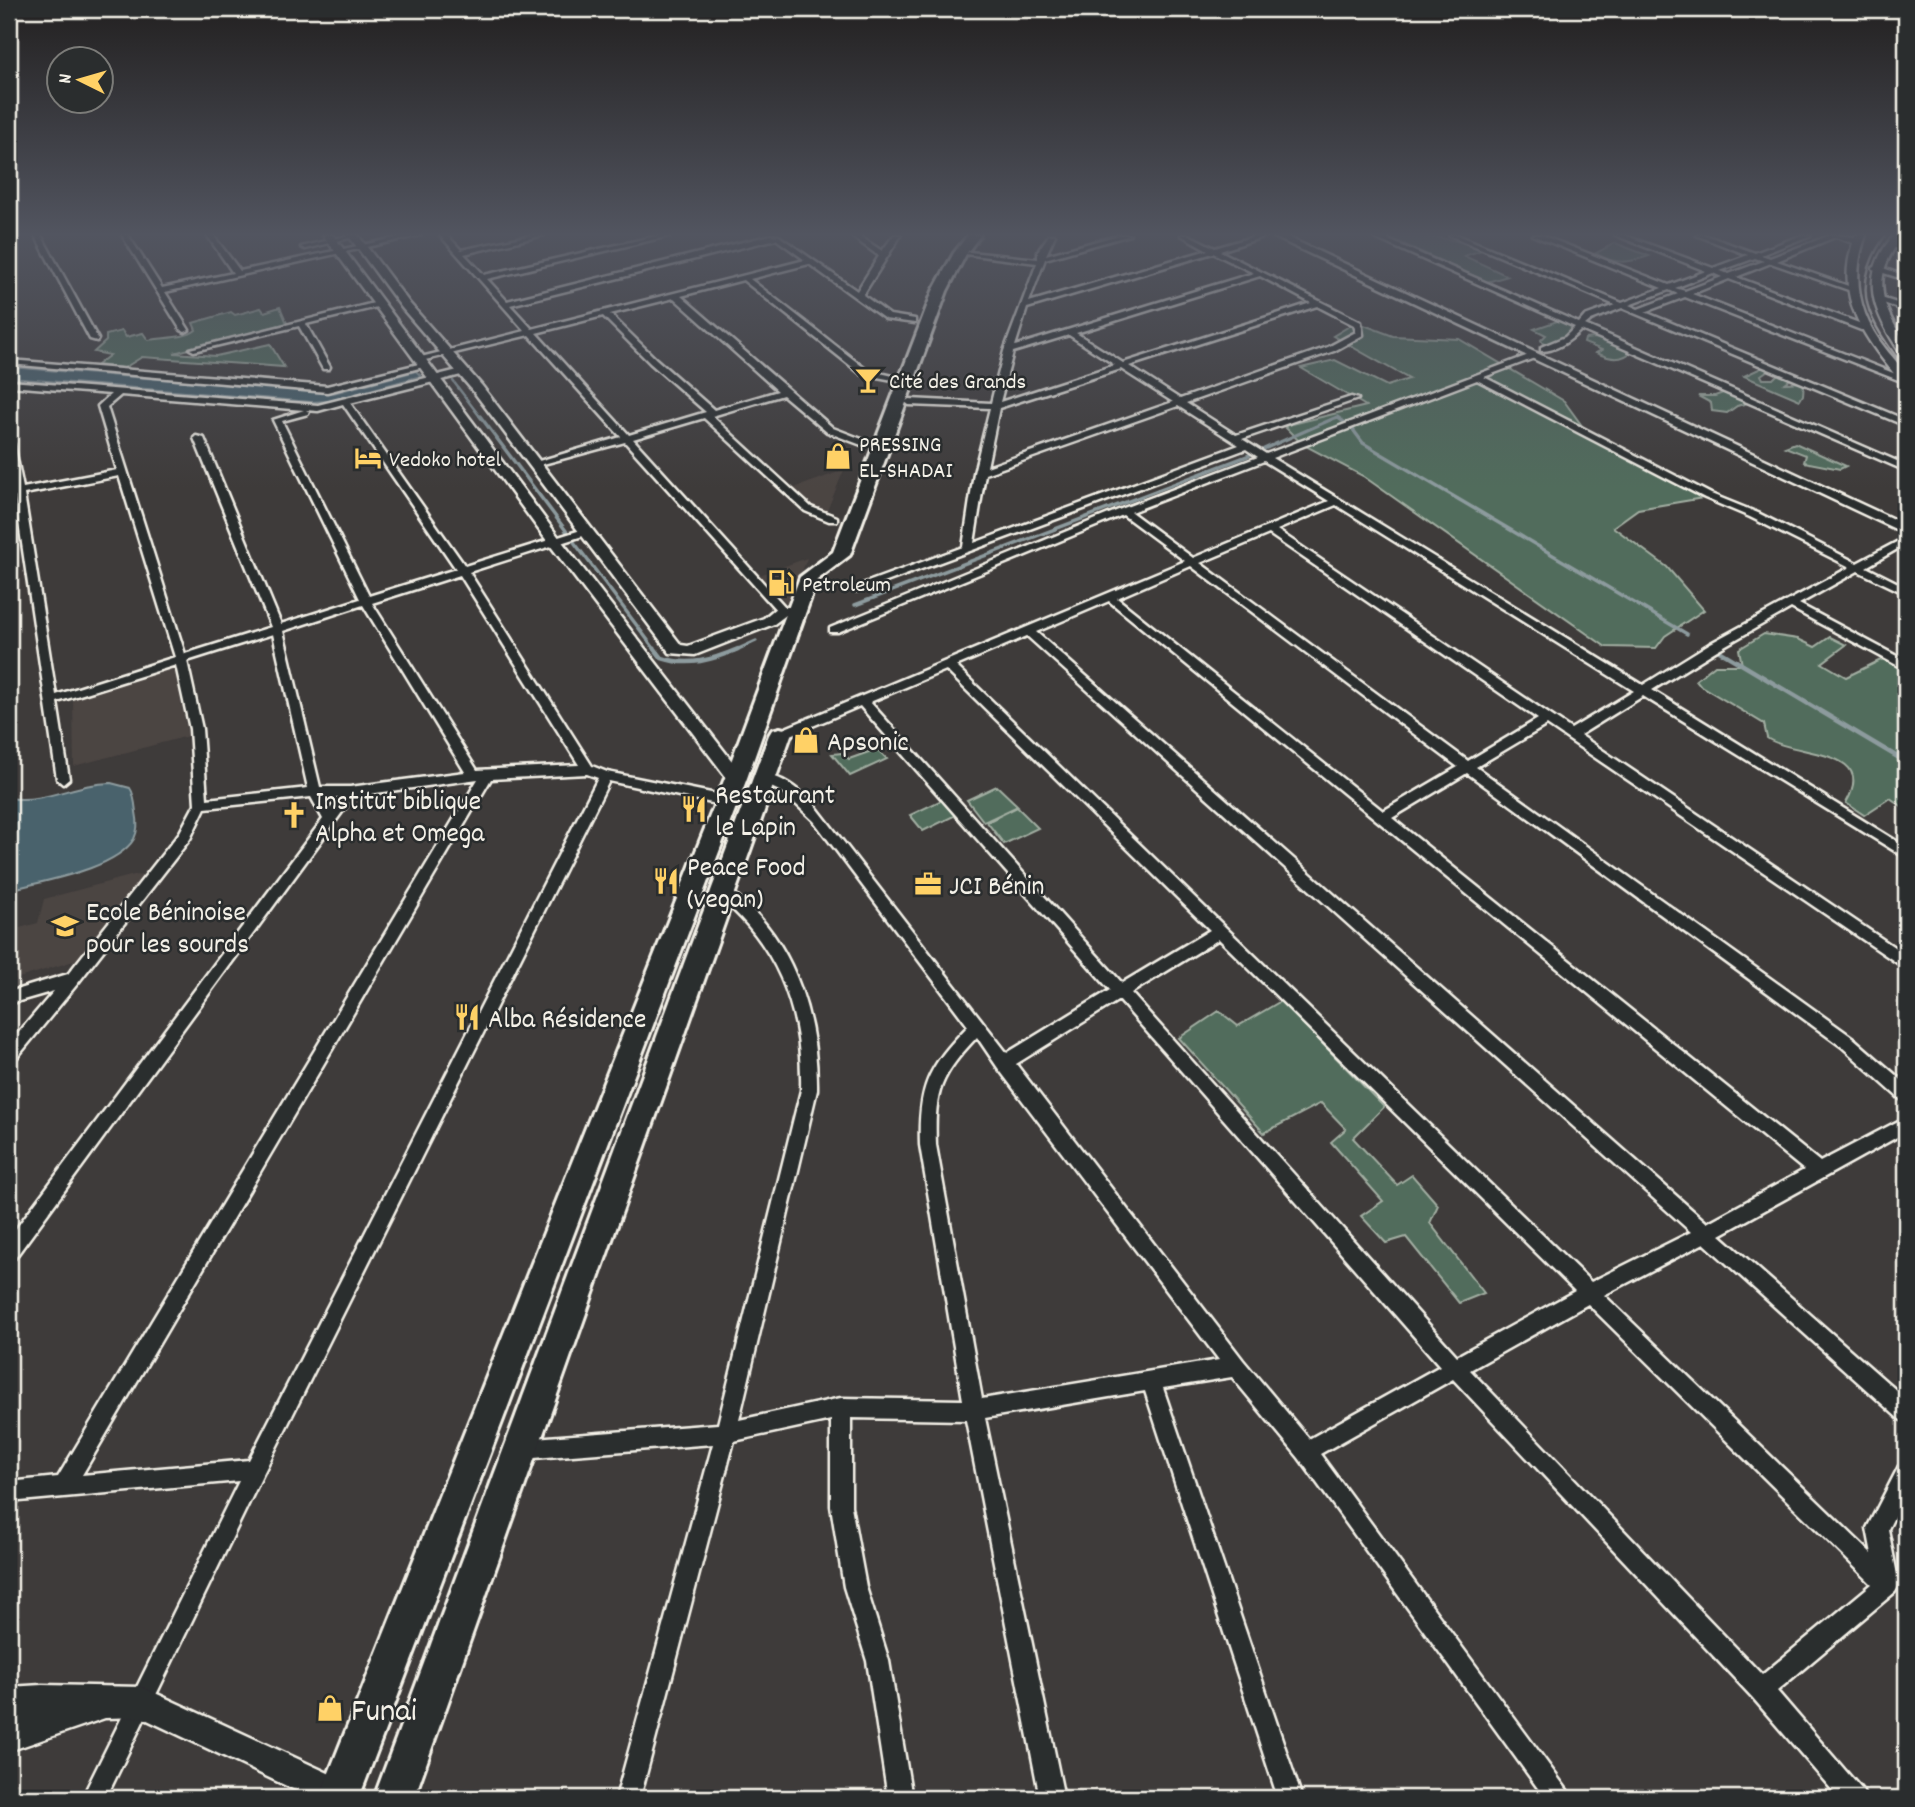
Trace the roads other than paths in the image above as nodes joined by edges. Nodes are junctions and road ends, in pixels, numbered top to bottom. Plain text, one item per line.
1 (83, 319) edge
2 (178, 319) edge
3 (316, 319) edge
4 (389, 319) edge
5 (418, 319) edge
6 (519, 319) edge
7 (585, 319) edge
8 (611, 319) edge
9 (702, 319) edge
10 (797, 319) edge
11 (902, 319) edge
12 (929, 319) edge
13 (1019, 319) edge
14 (1115, 319) edge
15 (1266, 319) edge
16 (1349, 319) edge
17 (1465, 319) edge
18 (1470, 319) edge
19 (1564, 319) edge
20 (1587, 319) edge
21 (1661, 319) edge
22 (1750, 319) edge
23 (1841, 319) edge
24 (1862, 319) edge
25 (1885, 319) edge
26 (912, 321) dead end
27 (301, 323) junction
28 (1579, 326) junction
29 (1864, 328) junction
30 (185, 330) dead end
31 (531, 333) junction
32 (1071, 333) junction
33 (94, 339) dead end
34 (1901, 341) edge
35 (194, 349) dead end
36 (1008, 351) junction
37 (1539, 352) junction
38 (1906, 353) edge
39 (448, 354) junction
40 (9, 362) edge
41 (422, 363) junction
42 (1122, 365) junction
43 (326, 367) dead end
44 (461, 372) junction
45 (1478, 377) junction
46 (890, 378) dead end
47 (434, 379) junction
48 (1906, 381) edge
49 (9, 383) edge
50 (120, 391) junction
51 (784, 393) junction
52 (1354, 399) dead end
53 (909, 402) dead end
54 (1180, 402) junction
55 (346, 403) junction
56 (996, 405) junction
57 (318, 408) junction
58 (709, 414) junction
59 (1906, 423) edge
60 (199, 438) dead end
61 (626, 438) junction
62 (1235, 438) junction
63 (863, 443) dead end
64 (9, 444) edge
65 (1248, 445) junction
66 (1266, 458) junction
67 (535, 465) junction
68 (1906, 468) edge
69 (123, 472) junction
70 (979, 473) junction
71 (14, 494) edge
72 (1338, 501) junction
73 (1124, 511) junction
74 (1906, 517) edge
75 (833, 519) dead end
76 (1270, 530) junction
77 (1906, 530) edge
78 (585, 532) junction
79 (1906, 540) edge
80 (555, 542) junction
81 (968, 548) junction
82 (1192, 562) junction
83 (1858, 567) junction
84 (462, 570) junction
85 (858, 589) dead end
86 (1906, 591) edge
87 (1110, 597) junction
88 (366, 601) junction
89 (1791, 604) junction
90 (790, 610) junction
91 (277, 629) junction
92 (834, 630) dead end
93 (1029, 631) junction
94 (181, 659) junction
95 (948, 664) junction
96 (1906, 666) edge
97 (1644, 690) junction
98 (52, 699) junction
99 (862, 700) junction
100 (1547, 719) junction
101 (780, 735) joint
102 (1571, 735) junction
103 (1466, 765) junction
104 (596, 772) junction
105 (480, 776) junction
106 (63, 779) dead end
107 (742, 786) junction
108 (315, 792) junction
109 (350, 792) junction
110 (201, 804) junction
111 (1384, 817) junction
112 (330, 820) junction
113 (1906, 853) edge
114 (721, 891) junction
115 (1220, 931) junction
116 (1906, 963) edge
117 (73, 978) junction
118 (1122, 991) junction
119 (9, 998) edge
120 (976, 1028) junction
121 (9, 1055) edge
122 (1004, 1063) junction
123 (1906, 1094) edge
124 (1906, 1124) edge
125 (1819, 1172) junction
126 (1704, 1234) junction
127 (9, 1252) edge
128 (1590, 1293) junction
129 (1236, 1367) junction
130 (1456, 1369) junction
131 (1151, 1381) junction
132 (841, 1408) junction
133 (974, 1410) junction
134 (1906, 1412) edge
135 (726, 1433) junction
136 (521, 1449) junction
137 (1306, 1451) junction
138 (255, 1469) junction
139 (1906, 1473) edge
140 (63, 1488) junction
141 (9, 1492) edge
142 (1888, 1585) junction
143 (1761, 1690) junction
144 (9, 1702) edge
145 (142, 1702) junction
146 (107, 1704) junction
147 (9, 1735) edge
148 (340, 1796) edge
149 (94, 1798) edge
150 (394, 1798) edge
151 (628, 1798) edge
152 (900, 1798) edge
153 (1052, 1798) edge
154 (1290, 1798) edge
155 (1559, 1798) edge
156 (1854, 1798) edge

1 - 33 street
2 - 30 street
3 - 27 street
4 - 41 street
5 - 39 street
6 - 31 street
7 - 31 street
8 - 58 street
9 - 51 street
10 - 46 street
11 - 26 street
12 - 90 highway
13 - 36 street
14 - 32 street
15 - 42 street
16 - 54 street
17 - 37 street
18 - 37 street
19 - 28 street
20 - 28 street
21 - 59 street
22 - 48 street
23 - 29 street
24 - 29 street
25 - 34 street
27 - 35 street
27 - 43 street
28 - 37 street
28 - 68 street
29 - 48 street
31 - 39 street
31 - 61 street
32 - 36 street
32 - 42 street
34 - 38 street
36 - 56 street
37 - 45 street
37 - 74 street
37 - 77 street
39 - 41 street
39 - 44 street
40 - 41 street
41 - 47 street
42 - 54 street
42 - 56 street
44 - 47 street
44 - 67 street
45 - 66 street
45 - 83 street
47 - 55 street
47 - 80 street
49 - 50 street
50 - 57 street
50 - 69 street
51 - 58 street
51 - 63 street
52 - 62 street
53 - 56 street
54 - 62 street
54 - 70 street
55 - 57 street
55 - 84 street
56 - 70 street
57 - 88 street
58 - 61 street
58 - 75 street
60 - 91 street
61 - 67 street
61 - 90 street
62 - 65 street
64 - 71 street
65 - 66 street
65 - 81 street
66 - 72 street
66 - 73 street
67 - 78 street
69 - 71 street
69 - 94 street
70 - 81 street
71 - 98 street
72 - 76 street
72 - 97 street
73 - 82 street
73 - 92 street
76 - 82 street
76 - 100 street
78 - 80 street
78 - 90 street
79 - 83 street
80 - 84 street
80 - 107 street
81 - 85 street
82 - 87 street
82 - 103 street
83 - 86 street
83 - 89 street
84 - 88 street
84 - 104 street
87 - 93 street
87 - 111 street
88 - 91 street
88 - 105 street
89 - 96 street
89 - 97 street
90 - 107 highway
91 - 94 street
91 - 108 street
93 - 95 street
93 - 126 street
94 - 98 street
94 - 110 street
95 - 99 street
95 - 115 street
97 - 102 street
97 - 113 street
98 - 106 street
99 - 101 street
99 - 118 street
100 - 102 street
100 - 103 street
101 - 107 highway
102 - 116 street
103 - 111 street
103 - 123 street
104 - 105 street
104 - 107 street
104 - 138 street
105 - 109 street
105 - 140 street
107 - 114 highway
107 - 120 street
107 - 148 highway
108 - 109 street
108 - 110 street
108 - 112 street
109 - 112 street
110 - 117 street
111 - 125 street
112 - 127 street
114 - 135 street
114 - 136 highway
115 - 118 street
115 - 128 street
117 - 119 street
117 - 121 street
118 - 122 street
118 - 130 street
120 - 122 street
120 - 133 street
122 - 129 street
124 - 125 street
125 - 126 street
126 - 128 street
126 - 134 street
128 - 130 street
128 - 142 street
129 - 131 street
129 - 137 street
130 - 137 street
130 - 143 street
131 - 133 street
131 - 154 street
132 - 133 street
132 - 135 street
132 - 152 street
133 - 153 street
135 - 136 street
135 - 151 street
136 - 150 highway
137 - 155 street
138 - 140 street
138 - 145 street
139 - 142 street
140 - 141 street
142 - 143 street
143 - 156 street
144 - 146 street
145 - 146 street
145 - 148 street
145 - 149 street
146 - 147 street

